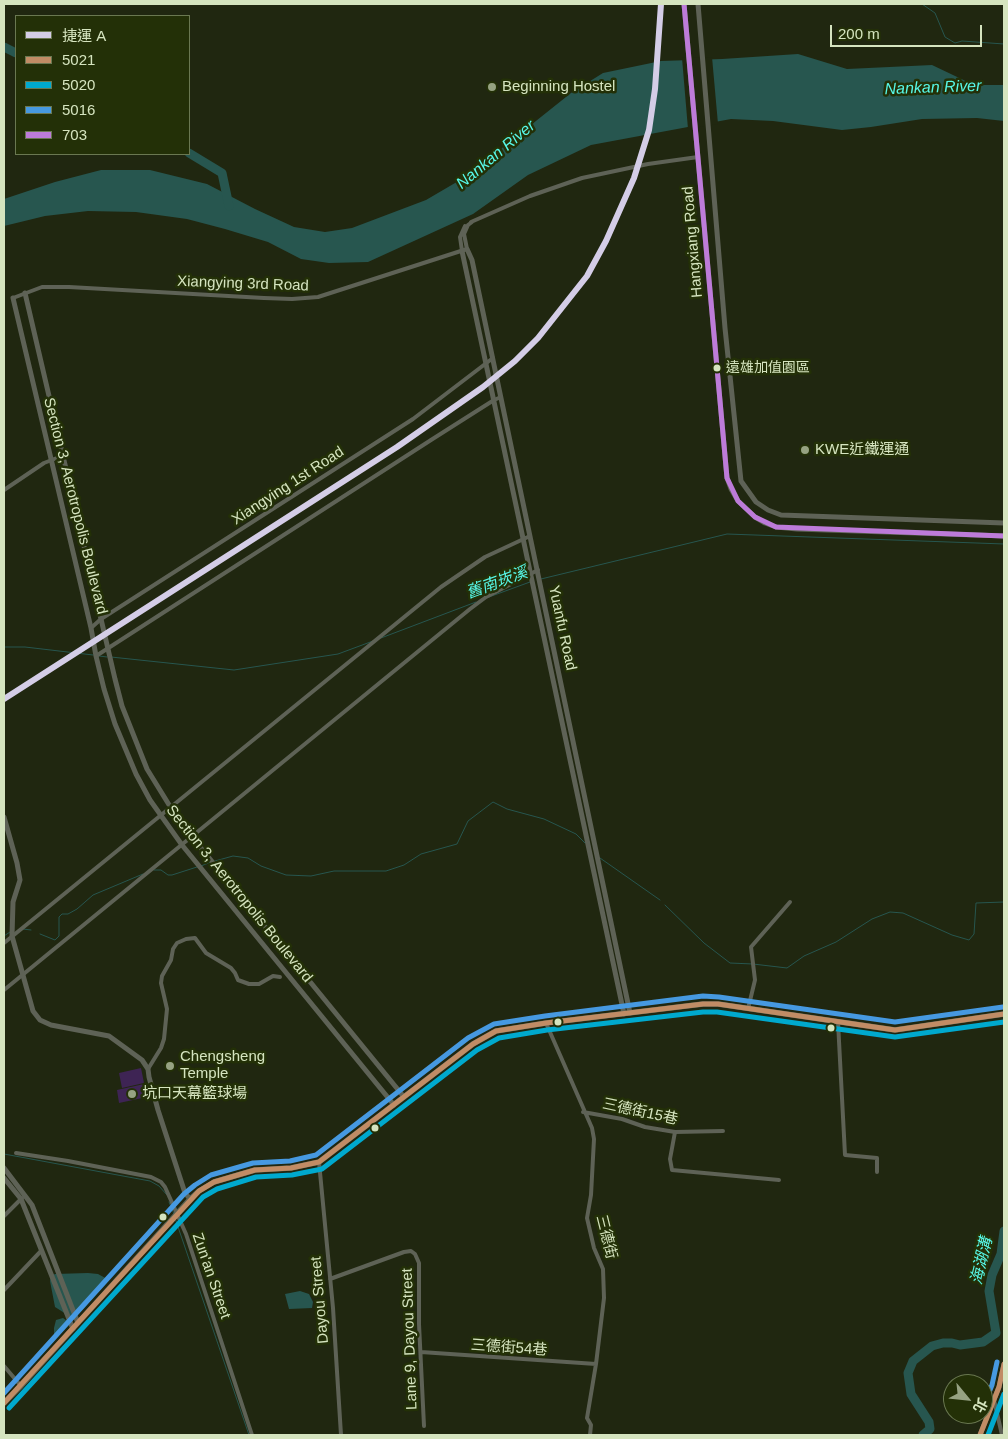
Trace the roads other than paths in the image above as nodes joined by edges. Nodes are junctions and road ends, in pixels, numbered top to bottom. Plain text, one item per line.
1 (684, 4) edge
2 (698, 4) edge
3 (698, 154) junction
4 (464, 250) junction
5 (25, 294) junction
6 (13, 298) joint
7 (492, 358) junction
8 (486, 363) junction
9 (501, 398) junction
10 (494, 400) junction
11 (62, 456) junction
12 (50, 460) junction
13 (4, 490) edge
14 (1004, 523) edge
15 (530, 536) junction
16 (1004, 536) edge
17 (523, 538) junction
18 (538, 570) junction
19 (531, 573) junction
20 (101, 619) junction
21 (91, 628) junction
22 (107, 648) junction
23 (96, 656) junction
24 (170, 808) junction
25 (160, 816) junction
26 (4, 817) edge
27 (192, 837) junction
28 (182, 846) junction
29 (790, 902) dead end
30 (12, 936) junction
31 (4, 943) edge
32 (21, 975) junction
33 (280, 977) dead end
34 (4, 990) edge
35 (748, 1009) junction
36 (627, 1013) junction
37 (1004, 1014) edge
38 (838, 1022) junction
39 (546, 1023) junction
40 (148, 1069) junction
41 (404, 1098) junction
42 (394, 1105) junction
43 (583, 1112) junction
44 (675, 1132) junction
45 (723, 1132) dead end
46 (16, 1153) dead end
47 (319, 1162) junction
48 (4, 1168) edge
49 (877, 1172) dead end
50 (4, 1178) edge
51 (779, 1180) dead end
52 (23, 1197) junction
53 (190, 1199) junction
54 (177, 1215) junction
55 (4, 1216) edge
56 (42, 1251) junction
57 (330, 1280) junction
58 (4, 1290) edge
59 (78, 1323) junction
60 (73, 1329) junction
61 (420, 1352) junction
62 (596, 1364) junction
63 (1004, 1364) edge
64 (4, 1366) edge
65 (21, 1386) junction
66 (1002, 1387) edge
67 (994, 1400) junction
68 (4, 1403) edge
69 (424, 1426) dead end
70 (252, 1435) edge
71 (341, 1435) edge
72 (590, 1435) edge
73 (980, 1435) edge
74 (1002, 1435) edge

1 - 3 street, Hangxiang Road
2 - 14 street, Hangxiang Road
3 - 4 street
3 - 16 street, Hangxiang Road
4 - 5 street, Xiangying 3rd Road
4 - 7 street, Yuanfu Road
4 - 8 street, Yuanfu Road
5 - 6 street, Xiangying 3rd Road
5 - 11 street, Section 3, Aerotropolis Boulevard
6 - 12 street, Section 3, Aerotropolis Boulevard
7 - 8 street, Xiangying 1st Road
7 - 9 street, Yuanfu Road
8 - 10 street, Yuanfu Road
8 - 20 street, Xiangying 1st Road
9 - 10 street
9 - 15 street, Yuanfu Road
10 - 17 street, Yuanfu Road
10 - 22 street
11 - 12 street
11 - 20 street, Section 3, Aerotropolis Boulevard
12 - 13 street
12 - 21 street, Section 3, Aerotropolis Boulevard
15 - 17 street
15 - 18 street, Yuanfu Road
17 - 19 street, Yuanfu Road
17 - 24 street
18 - 19 street
18 - 36 street, Yuanfu Road
19 - 27 street
19 - 36 street, Yuanfu Road
20 - 21 street, Xiangying 1st Road
20 - 22 street, Section 3, Aerotropolis Boulevard
21 - 23 street, Section 3, Aerotropolis Boulevard
22 - 23 street
22 - 24 street, Section 3, Aerotropolis Boulevard
23 - 25 street, Section 3, Aerotropolis Boulevard
24 - 25 street
24 - 27 street, Section 3, Aerotropolis Boulevard
25 - 28 street, Section 3, Aerotropolis Boulevard
25 - 30 street
26 - 30 street
27 - 28 street
27 - 41 street, Section 3, Aerotropolis Boulevard
28 - 32 street
28 - 42 street, Section 3, Aerotropolis Boulevard
29 - 35 street
30 - 31 street
30 - 32 street
32 - 34 street
32 - 40 street
33 - 40 street
35 - 36 main road
35 - 38 main road
36 - 39 main road
37 - 38 main road
38 - 49 street
39 - 41 main road
39 - 43 street, 三德街
40 - 53 street
41 - 42 main road
42 - 47 main road
43 - 44 street, 三德街15巷
43 - 62 street, 三德街
44 - 45 street, 三德街15巷
44 - 51 street
46 - 54 street, Zun'an Street
47 - 53 main road
47 - 57 street, Dayou Street
48 - 52 street
50 - 52 street
52 - 55 street
52 - 56 street
52 - 59 street
53 - 54 main road
54 - 59 main road
54 - 70 street, Zun'an Street
56 - 58 street
56 - 60 street
57 - 61 street, Lane 9, Dayou Street
57 - 71 street, Dayou Street
59 - 60 main road
60 - 65 main road
61 - 62 street, 三德街54巷
61 - 69 street, Lane 9, Dayou Street
62 - 72 street, 三德街
63 - 66 street
64 - 65 street
65 - 68 main road
66 - 67 street
67 - 73 street
67 - 74 street

